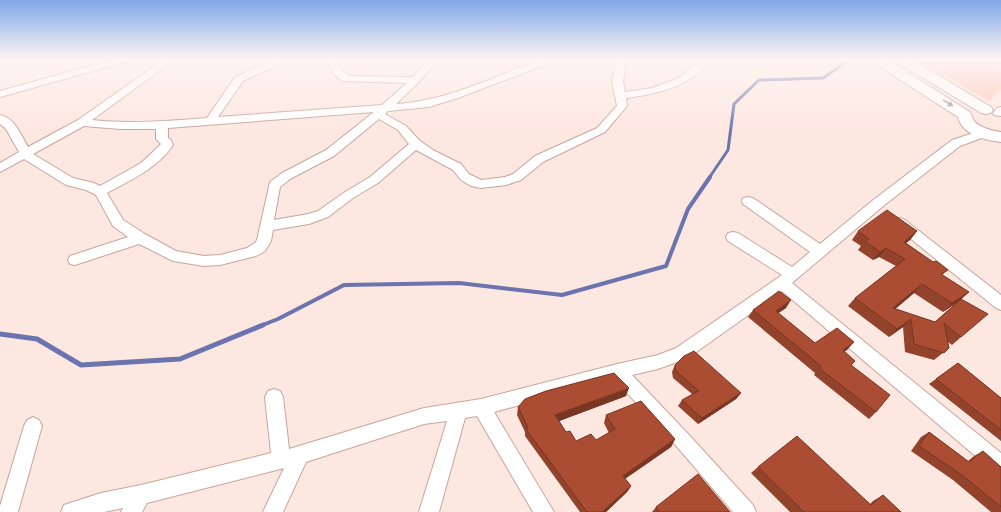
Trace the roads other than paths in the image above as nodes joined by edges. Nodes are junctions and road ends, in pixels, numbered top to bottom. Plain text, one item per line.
1 (36, 84) edge
2 (133, 84) edge
3 (236, 84) edge
4 (410, 84) edge
5 (486, 84) edge
6 (618, 84) edge
7 (671, 84) edge
8 (915, 84) edge
9 (947, 84) edge
10 (0, 94) edge
11 (621, 96) junction
12 (382, 112) junction
13 (997, 112) edge
14 (0, 118) edge
15 (966, 118) junction
16 (210, 121) junction
17 (82, 122) junction
18 (162, 125) junction
19 (996, 136) edge
20 (956, 143) junction
21 (416, 144) junction
22 (26, 155) junction
23 (0, 168) edge
24 (100, 192) junction
25 (748, 201) dead end
26 (877, 204) junction
27 (266, 226) junction
28 (733, 237) dead end
29 (140, 238) junction
30 (821, 252) junction
31 (75, 260) dead end
32 (787, 278) junction
33 (1001, 304) edge
34 (616, 371) junction
35 (274, 397) dead end
36 (481, 407) junction
37 (459, 410) junction
38 (33, 426) dead end
39 (300, 456) junction
40 (281, 460) junction
41 (1001, 465) edge
42 (141, 495) junction
43 (8, 512) edge
44 (71, 512) edge
45 (131, 512) edge
46 (274, 512) edge
47 (428, 512) edge
48 (544, 512) edge
49 (746, 512) edge

1 - 10 street
2 - 17 street
3 - 16 street
4 - 12 street
5 - 12 street
6 - 11 street
7 - 11 street
8 -> 15 main road
9 - 13 main road
11 - 21 street
12 - 16 street
12 - 21 street
12 - 27 street
13 - 15 main road
14 - 22 street
15 - 19 main road
15 - 20 street
16 - 18 street
17 - 18 street
17 - 22 street
18 - 24 street
19 - 20 street
20 - 26 street
21 - 27 street
22 - 23 street
22 - 24 street
24 - 29 street
25 - 30 street
26 - 30 street
26 - 33 street
27 - 29 street
28 - 32 street
29 - 31 street
30 - 32 street
32 - 34 street
32 - 41 street
34 - 36 street
34 - 49 street
35 - 40 street
36 - 37 street
36 - 48 street
37 - 39 street
37 - 47 street
38 - 43 street
39 - 40 street
39 - 46 street
40 - 42 street
42 - 44 street
42 - 45 street

